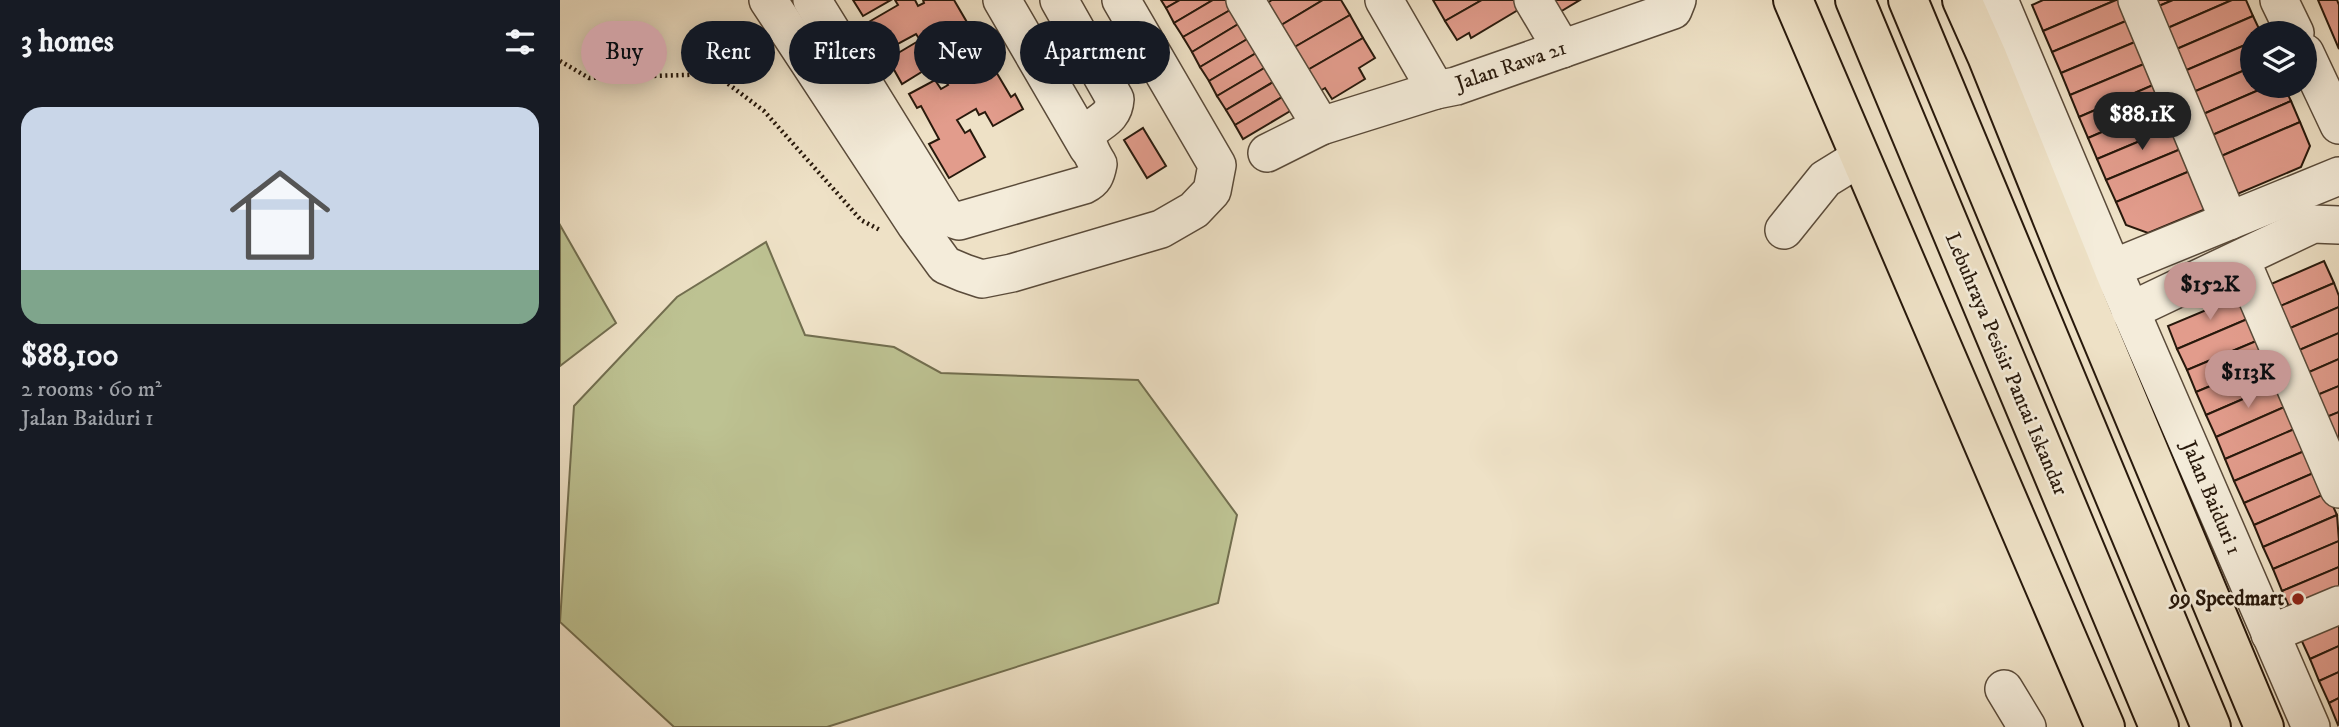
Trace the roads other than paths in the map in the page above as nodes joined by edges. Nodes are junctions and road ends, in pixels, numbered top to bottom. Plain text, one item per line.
1 (768, 0) edge
2 (812, 0) edge
3 (1002, 0) edge
4 (1059, 0) edge
5 (1121, 0) edge
6 (1245, 0) edge
7 (1384, 0) edge
8 (1533, 0) edge
9 (1676, 0) edge
10 (1793, 0) edge
11 (1855, 0) edge
12 (1908, 0) edge
13 (1962, 0) edge
14 (2137, 0) edge
15 (2279, 0) edge
16 (2008, 3) edge
17 (2289, 21) edge
18 (1562, 49) junction
19 (2317, 78) edge
20 (1436, 90) junction
21 (2339, 125) edge
22 (1321, 127) junction
23 (1088, 148) junction
24 (1267, 153) dead end
25 (1859, 158) junction
26 (2339, 176) edge
27 (2229, 220) junction
28 (2339, 225) edge
29 (1784, 230) dead end
30 (2241, 260) junction
31 (2095, 275) junction
32 (2130, 311) junction
33 (2339, 489) edge
34 (2339, 605) edge
35 (2270, 634) junction
36 (2004, 690) dead end
37 (2027, 727) edge
38 (2105, 727) edge
39 (2159, 727) edge
40 (2211, 727) edge
41 (2264, 727) edge
42 (2311, 727) edge

1 - 5 street
2 - 23 street
3 - 23 street
4 - 23 street
6 - 22 street
7 - 20 street, Jalan Rawa 21
8 - 18 street
9 - 18 street, Jalan Rawa 21
10 - 25 main road
11 - 39 main road, Lebuhraya Pesisir Pantai Iskandar
12 - 40 main road
13 - 31 main road
14 - 27 street
15 - 17 street
16 - 31 street, Jalan Baiduri 1
18 - 20 street, Jalan Rawa 21
19 - 21 street
20 - 22 street
22 - 24 street
25 - 29 street
25 - 38 main road
26 - 27 street
27 - 31 street
28 - 30 street
30 - 32 street
30 - 33 street
31 - 32 street, Jalan Baiduri 1
31 - 41 main road
32 - 35 street, Jalan Baiduri 1
34 - 35 street
35 - 42 street, Jalan Baiduri 1
36 - 37 street

